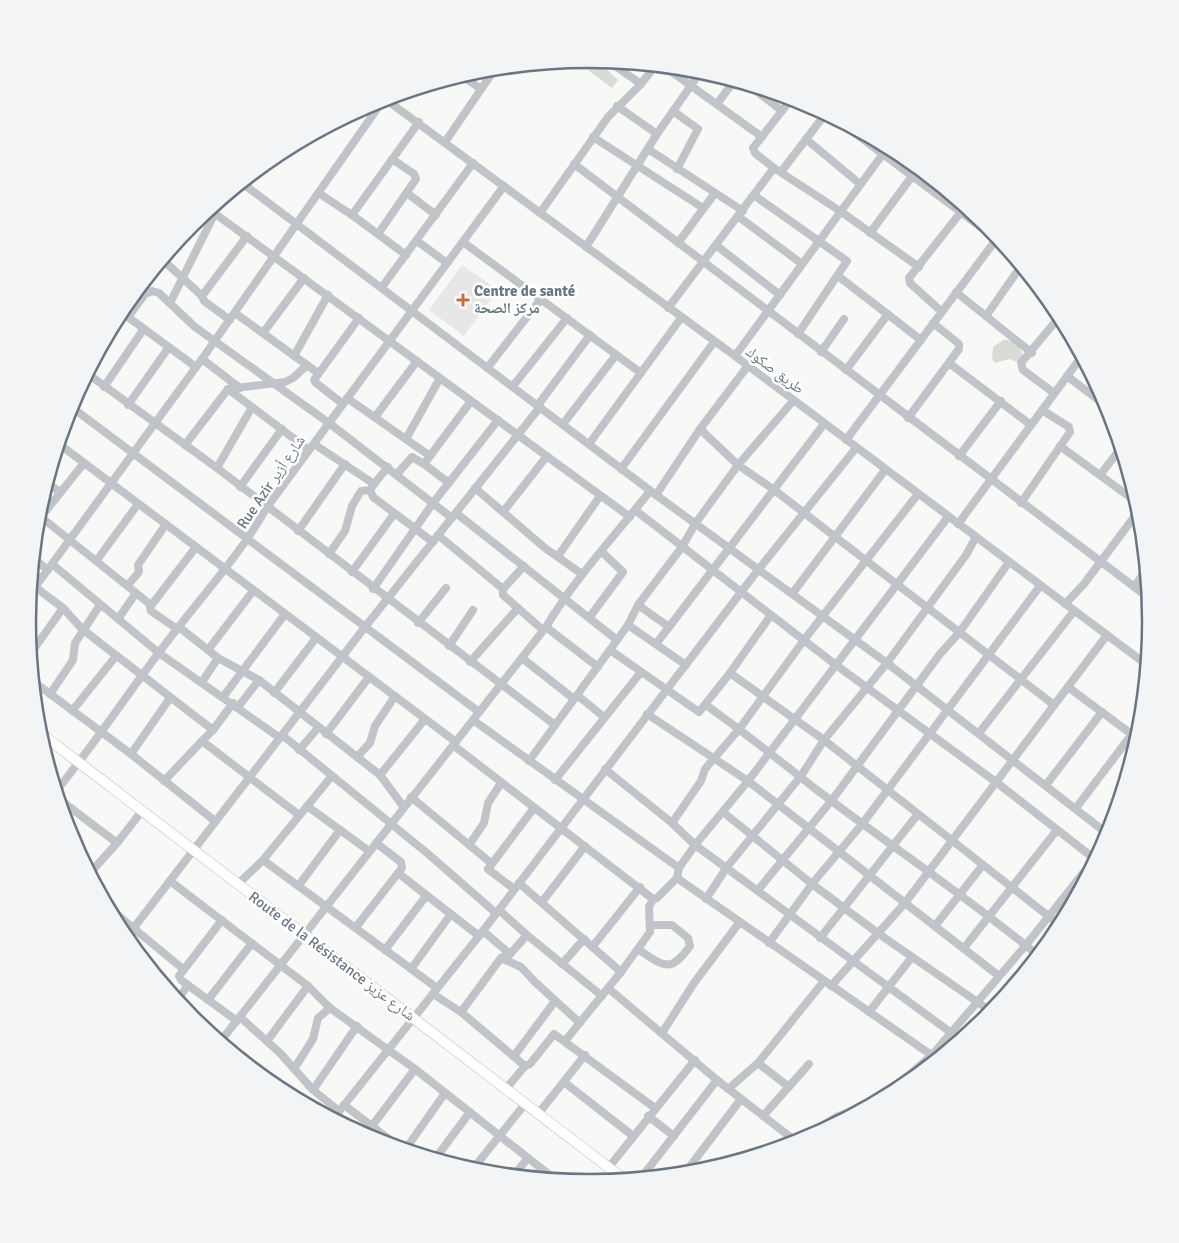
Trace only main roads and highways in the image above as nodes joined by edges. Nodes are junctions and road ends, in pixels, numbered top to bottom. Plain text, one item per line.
1 (49, 740) edge
2 (618, 1174) edge

1 - 2 main road, Route de la Résistance شارع عزيز

